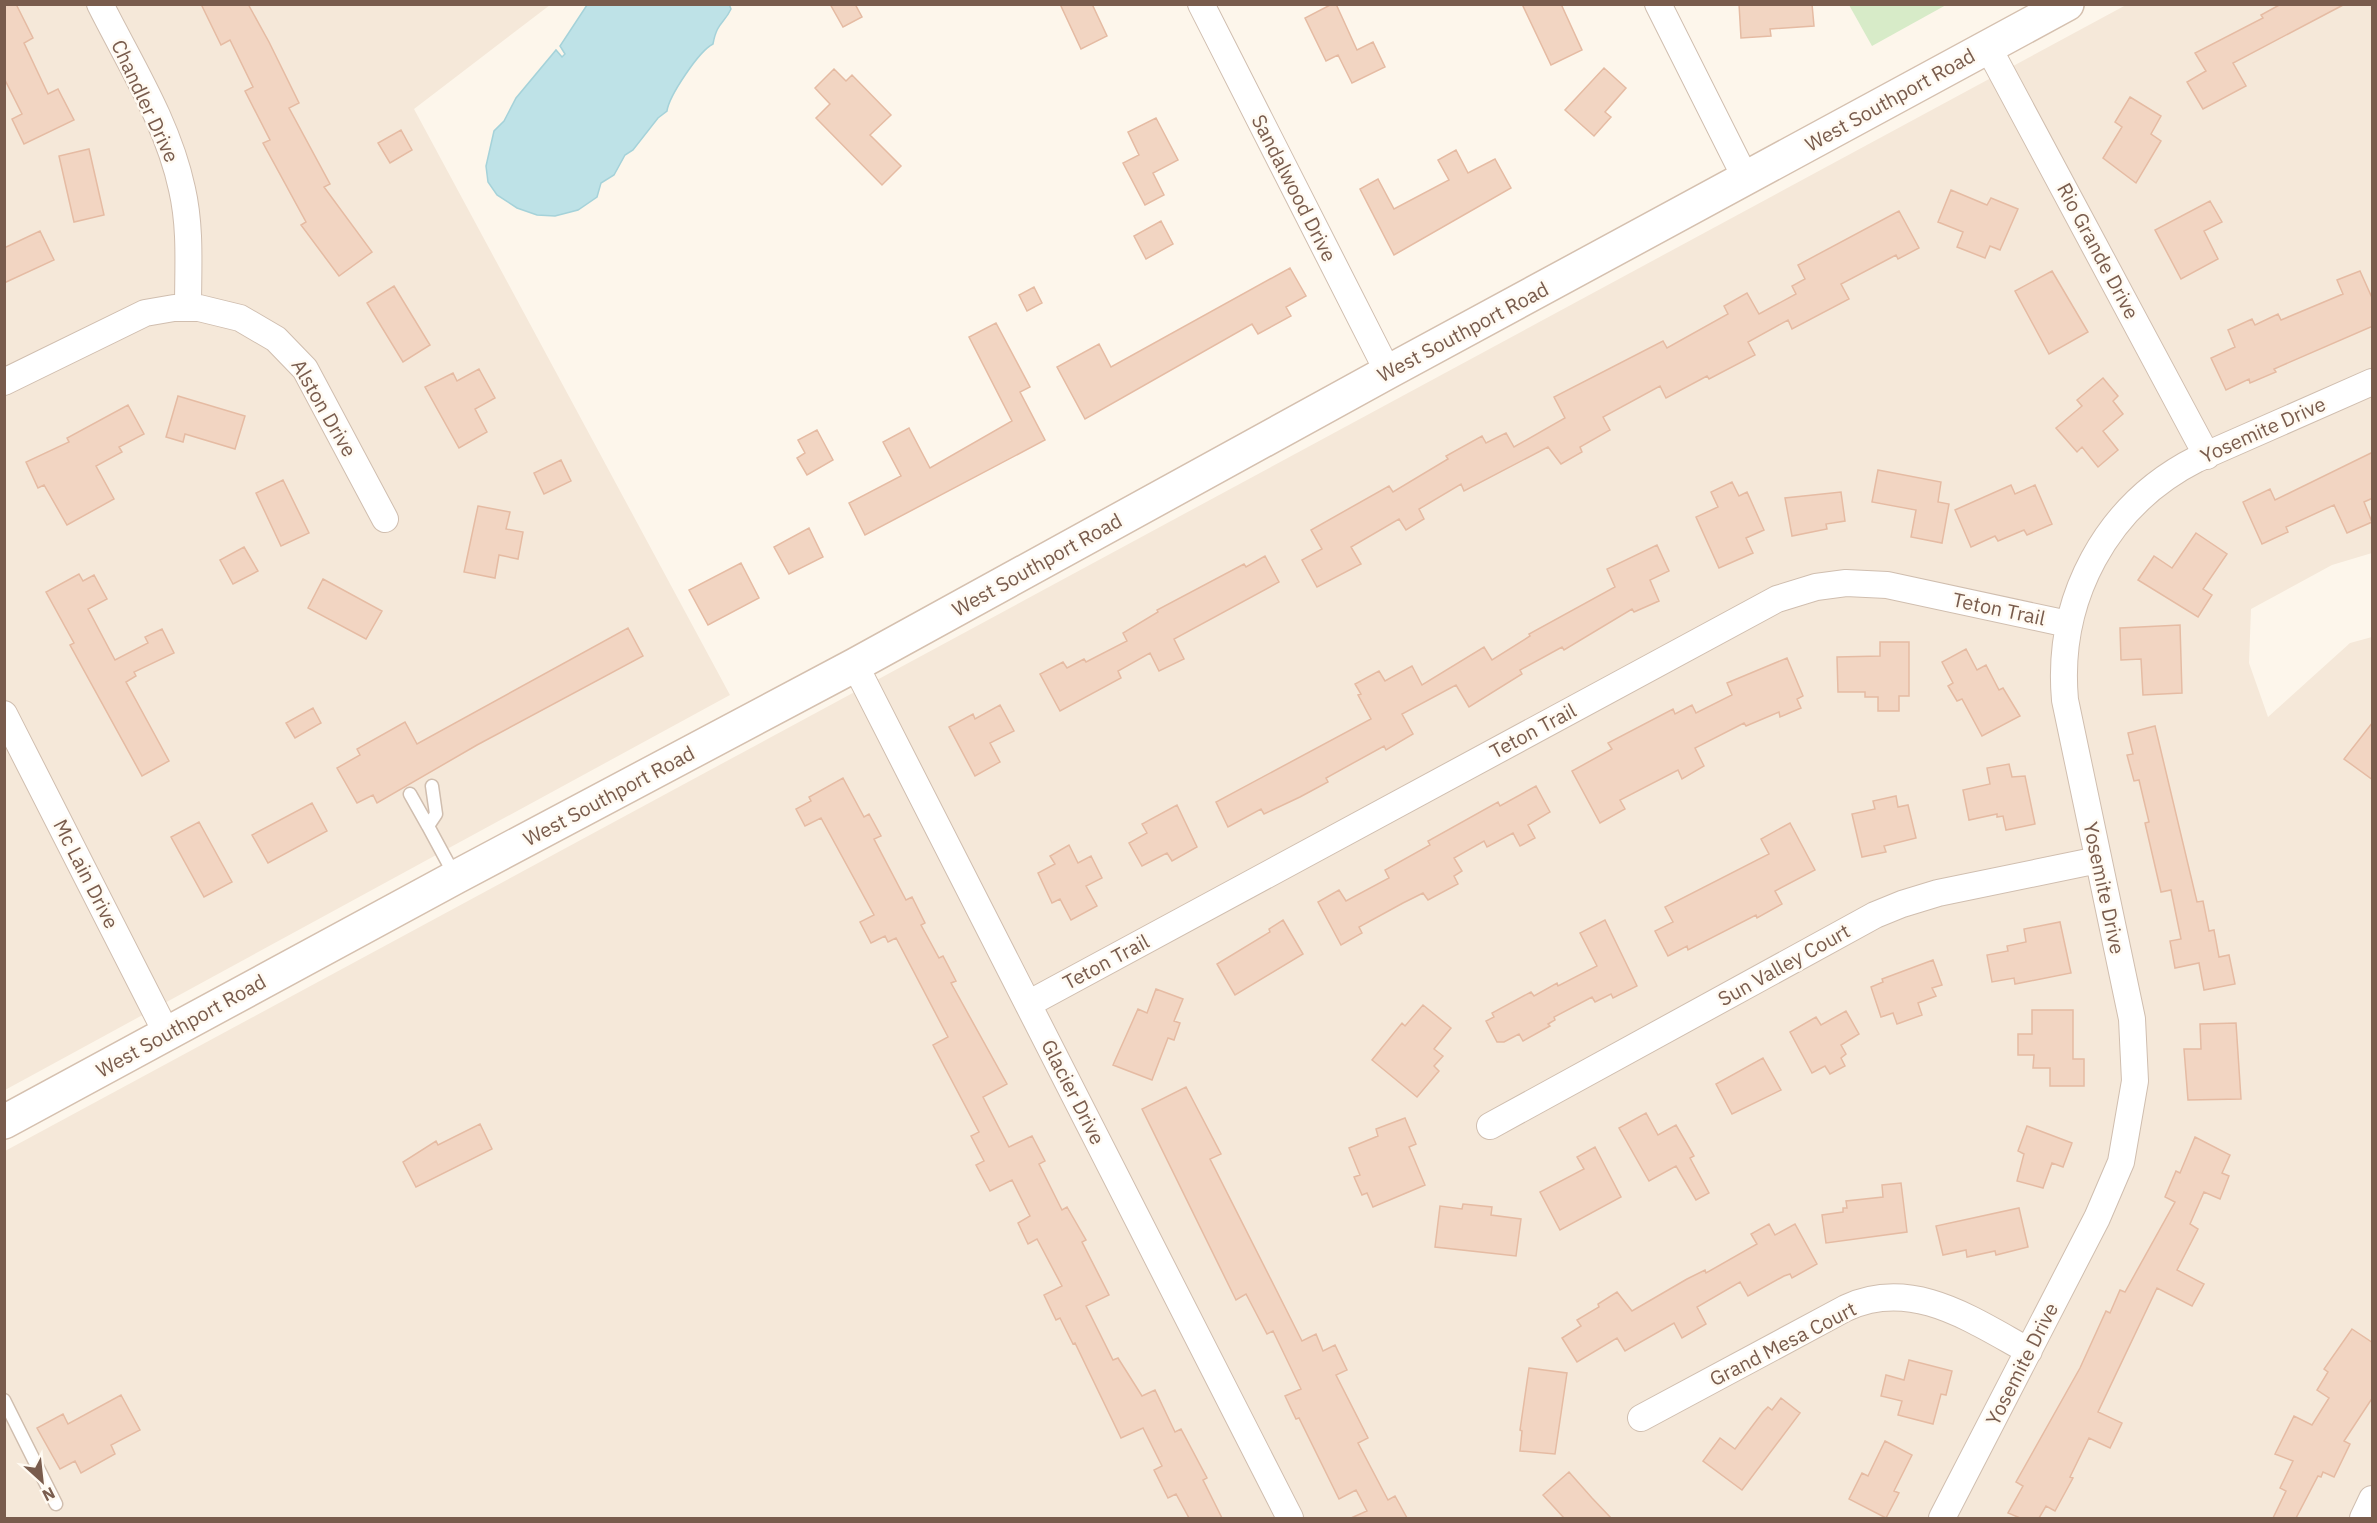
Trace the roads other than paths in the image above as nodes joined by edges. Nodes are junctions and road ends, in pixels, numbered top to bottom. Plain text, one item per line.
1 (100, 4) edge
2 (1202, 4) edge
3 (1658, 4) edge
4 (2067, 4) edge
5 (1988, 47) junction
6 (1746, 179) junction
7 (188, 308) junction
8 (1388, 372) junction
9 (4, 382) edge
10 (2373, 382) edge
11 (2207, 456) junction
12 (386, 519) dead end
13 (2068, 624) junction
14 (855, 665) junction
15 (4, 714) edge
16 (432, 786) dead end
17 (410, 794) dead end
18 (428, 826) junction
19 (2098, 860) junction
20 (456, 877) junction
21 (1028, 1004) junction
22 (167, 1034) junction
23 (4, 1122) edge
24 (1490, 1126) dead end
25 (2029, 1351) junction
26 (4, 1400) edge
27 (1641, 1418) dead end
28 (2373, 1499) edge
29 (56, 1504) dead end
30 (1290, 1518) edge
31 (1942, 1518) edge
32 (2363, 1518) edge

1 - 7 street, Chandler Drive
2 - 8 street, Sandalwood Drive
3 - 6 street
4 - 5 main road, West Southport Road
5 - 6 main road, West Southport Road
5 - 11 street, Rio Grande Drive
6 - 8 main road, West Southport Road
7 - 9 street, Alston Drive
7 - 12 street, Alston Drive
8 - 14 main road, West Southport Road
10 - 11 street, Yosemite Drive
11 - 13 street, Yosemite Drive
13 - 19 street, Yosemite Drive
13 - 21 street, Teton Trail
14 - 20 main road, West Southport Road
14 - 21 street, Glacier Drive
15 - 22 street, Mc Lain Drive
16 - 18 lane
17 - 18 lane
18 - 20 lane
19 - 24 street, Sun Valley Court
19 - 25 street, Yosemite Drive
20 - 22 main road, West Southport Road
21 - 30 street, Glacier Drive
22 - 23 main road, West Southport Road
25 - 27 street, Grand Mesa Court
25 - 31 street, Yosemite Drive
26 - 29 lane
28 - 32 street

